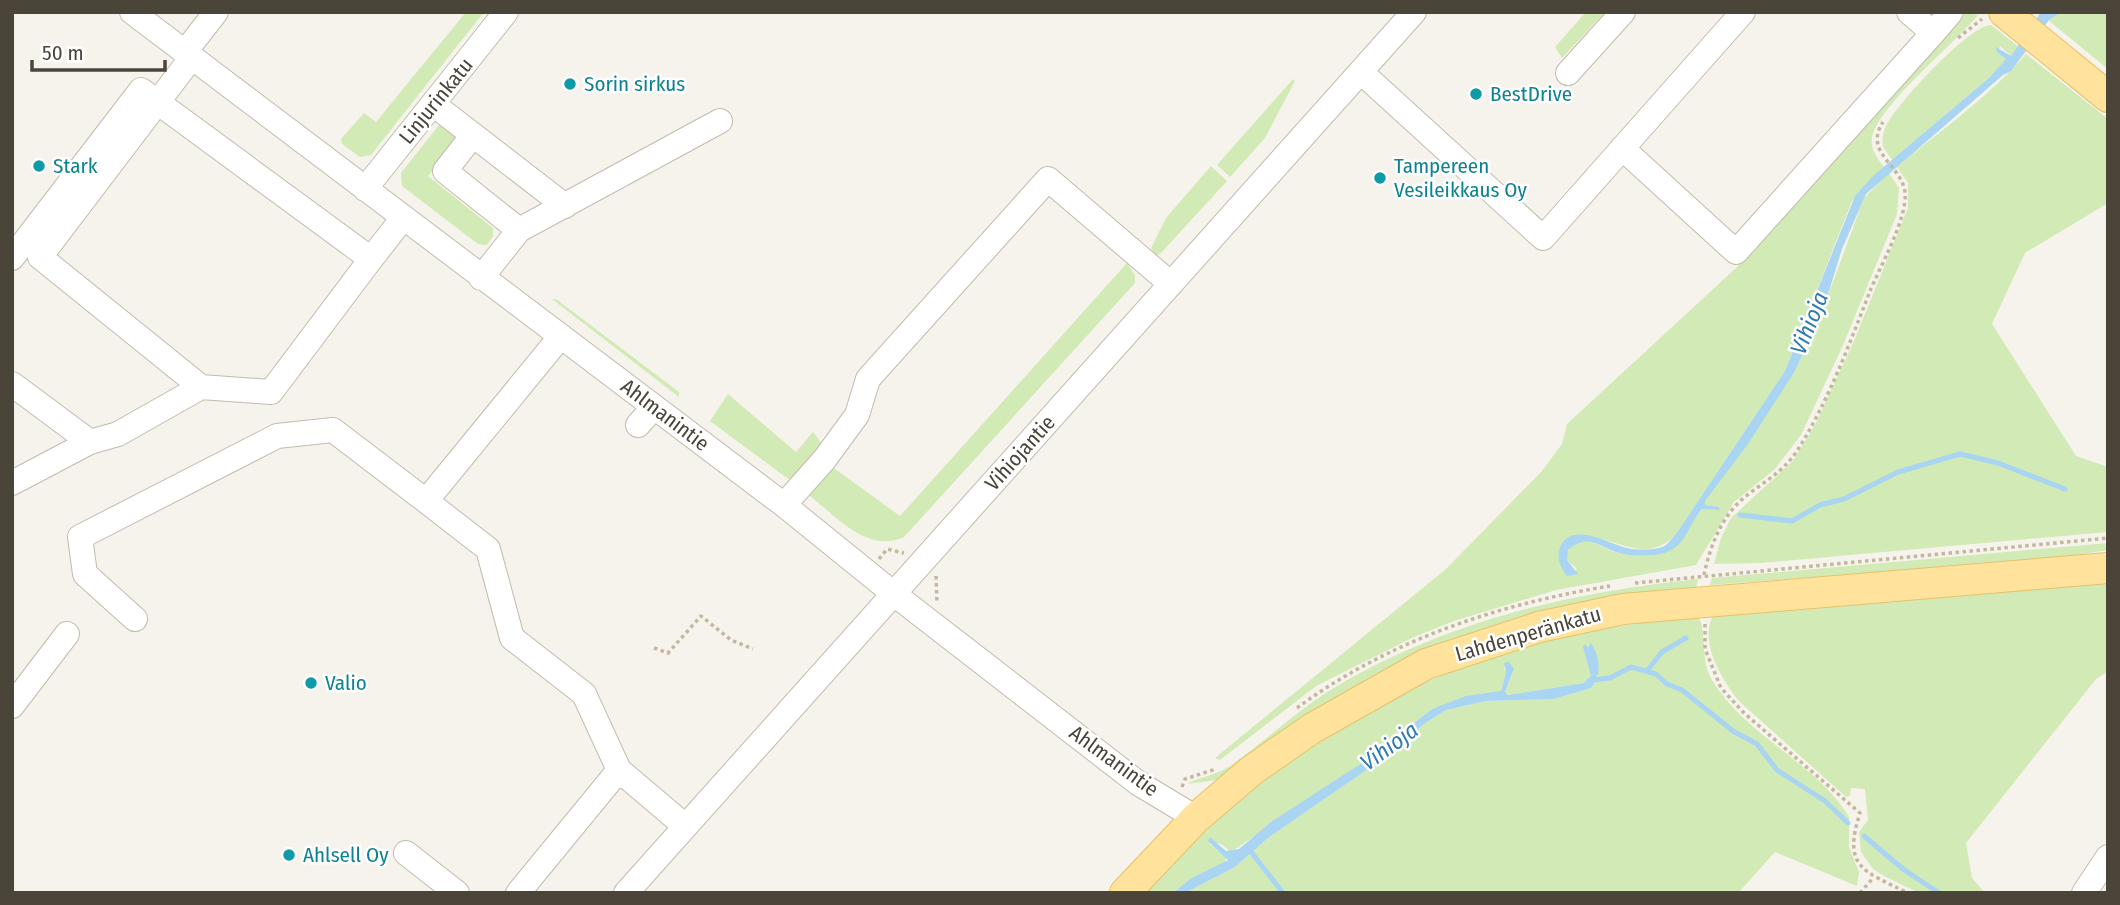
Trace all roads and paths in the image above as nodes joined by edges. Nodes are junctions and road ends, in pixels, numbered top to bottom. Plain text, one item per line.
1 (132, 12) edge
2 (216, 12) edge
3 (506, 12) edge
4 (1414, 12) edge
5 (1623, 12) edge
6 (1743, 12) edge
7 (1909, 12) edge
8 (1951, 12) edge
9 (1988, 12) edge
10 (2010, 17) edge
11 (1944, 37) junction
12 (188, 55) junction
13 (1361, 72) junction
14 (1568, 73) dead end
15 (2108, 97) edge
16 (157, 102) junction
17 (433, 104) junction
18 (1890, 114) dead end
19 (720, 121) dead end
20 (473, 135) junction
21 (1622, 148) junction
22 (365, 189) junction
23 (565, 206) junction
24 (403, 218) junction
25 (519, 230) junction
26 (12, 258) edge
27 (371, 259) junction
28 (481, 278) junction
29 (1171, 284) junction
30 (561, 336) junction
31 (12, 384) edge
32 (201, 387) junction
33 (90, 442) junction
34 (12, 482) edge
35 (426, 502) junction
36 (784, 505) junction
37 (2108, 559) edge
38 (2108, 568) edge
39 (2052, 571) junction
40 (894, 594) junction
41 (1705, 602) junction
42 (135, 619) dead end
43 (67, 634) dead end
44 (654, 649) dead end
45 (753, 649) dead end
46 (12, 706) edge
47 (619, 770) junction
48 (1196, 818) junction
49 (685, 826) junction
50 (406, 853) dead end
51 (2108, 857) edge
52 (1873, 878) junction
53 (457, 893) edge
54 (518, 893) edge
55 (626, 893) edge
56 (1125, 893) edge
57 (1860, 893) edge
58 (1908, 893) edge
59 (2084, 893) edge

1 - 12 street, Ahlmanintie
2 - 12 street
3 - 17 street, Linjurinkatu
4 - 13 street, Vihiojantie
5 - 14 street
6 - 21 street
7 - 11 street
8 - 11 street
9 - 11 path
10 - 15 main road
11 - 21 street
12 - 16 street
12 - 22 street, Ahlmanintie
13 - 21 street
13 - 29 street, Vihiojantie
16 - 26 street
16 - 27 street
16 - 32 street
17 - 20 street
17 - 22 street, Linjurinkatu
18 - 41 path
19 - 23 street
20 - 23 street
20 - 25 street
22 - 24 street, Ahlmanintie
23 - 25 street
24 - 27 street
24 - 28 street, Ahlmanintie
25 - 28 street
27 - 32 street
28 - 30 street, Ahlmanintie
29 - 36 street
29 - 40 street, Vihiojantie
30 - 35 street
30 - 36 street, Ahlmanintie
31 - 33 street
32 - 33 street
33 - 34 street
35 - 42 street
35 - 47 street
36 - 40 street, Ahlmanintie
37 - 39 main road, Lahdenperänkatu
38 - 39 main road, Lahdenperänkatu
39 - 41 main road, Lahdenperänkatu
40 - 48 street, Ahlmanintie
40 - 49 street, Vihiojantie
41 - 48 main road, Lahdenperänkatu
41 - 52 path
43 - 46 street
44 - 45 path
47 - 49 street
47 - 54 street
48 - 56 main road, Lahdenperänkatu
49 - 55 street, Vihiojantie
50 - 53 street
51 - 59 street
52 - 57 path
52 - 58 path

